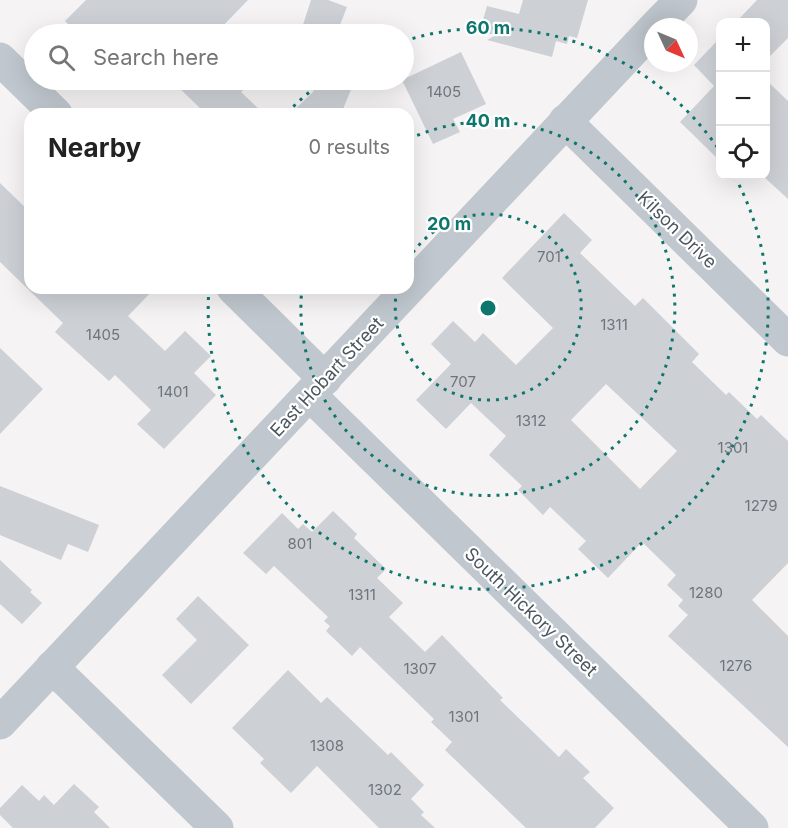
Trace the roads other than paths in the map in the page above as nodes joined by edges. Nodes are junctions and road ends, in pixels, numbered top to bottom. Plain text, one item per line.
1 (681, 0) edge
2 (664, 18) edge
3 (644, 38) edge
4 (0, 59) edge
5 (24, 83) edge
6 (32, 90) edge
7 (50, 108) edge
8 (565, 121) junction
9 (414, 284) edge
10 (238, 294) edge
11 (404, 294) edge
12 (788, 340) edge
13 (318, 387) junction
14 (52, 668) junction
15 (0, 723) edge
16 (217, 828) edge
17 (752, 828) edge

1 - 2 street, East Hobart Street
3 - 8 street, East Hobart Street
4 - 5 street
6 - 7 street
8 - 9 street, East Hobart Street
8 - 12 street, Kilson Drive
10 - 13 street, South Hickory Street
11 - 13 street, East Hobart Street
13 - 14 street, East Hobart Street
13 - 17 street, South Hickory Street
14 - 15 street, East Hobart Street
14 - 16 street

